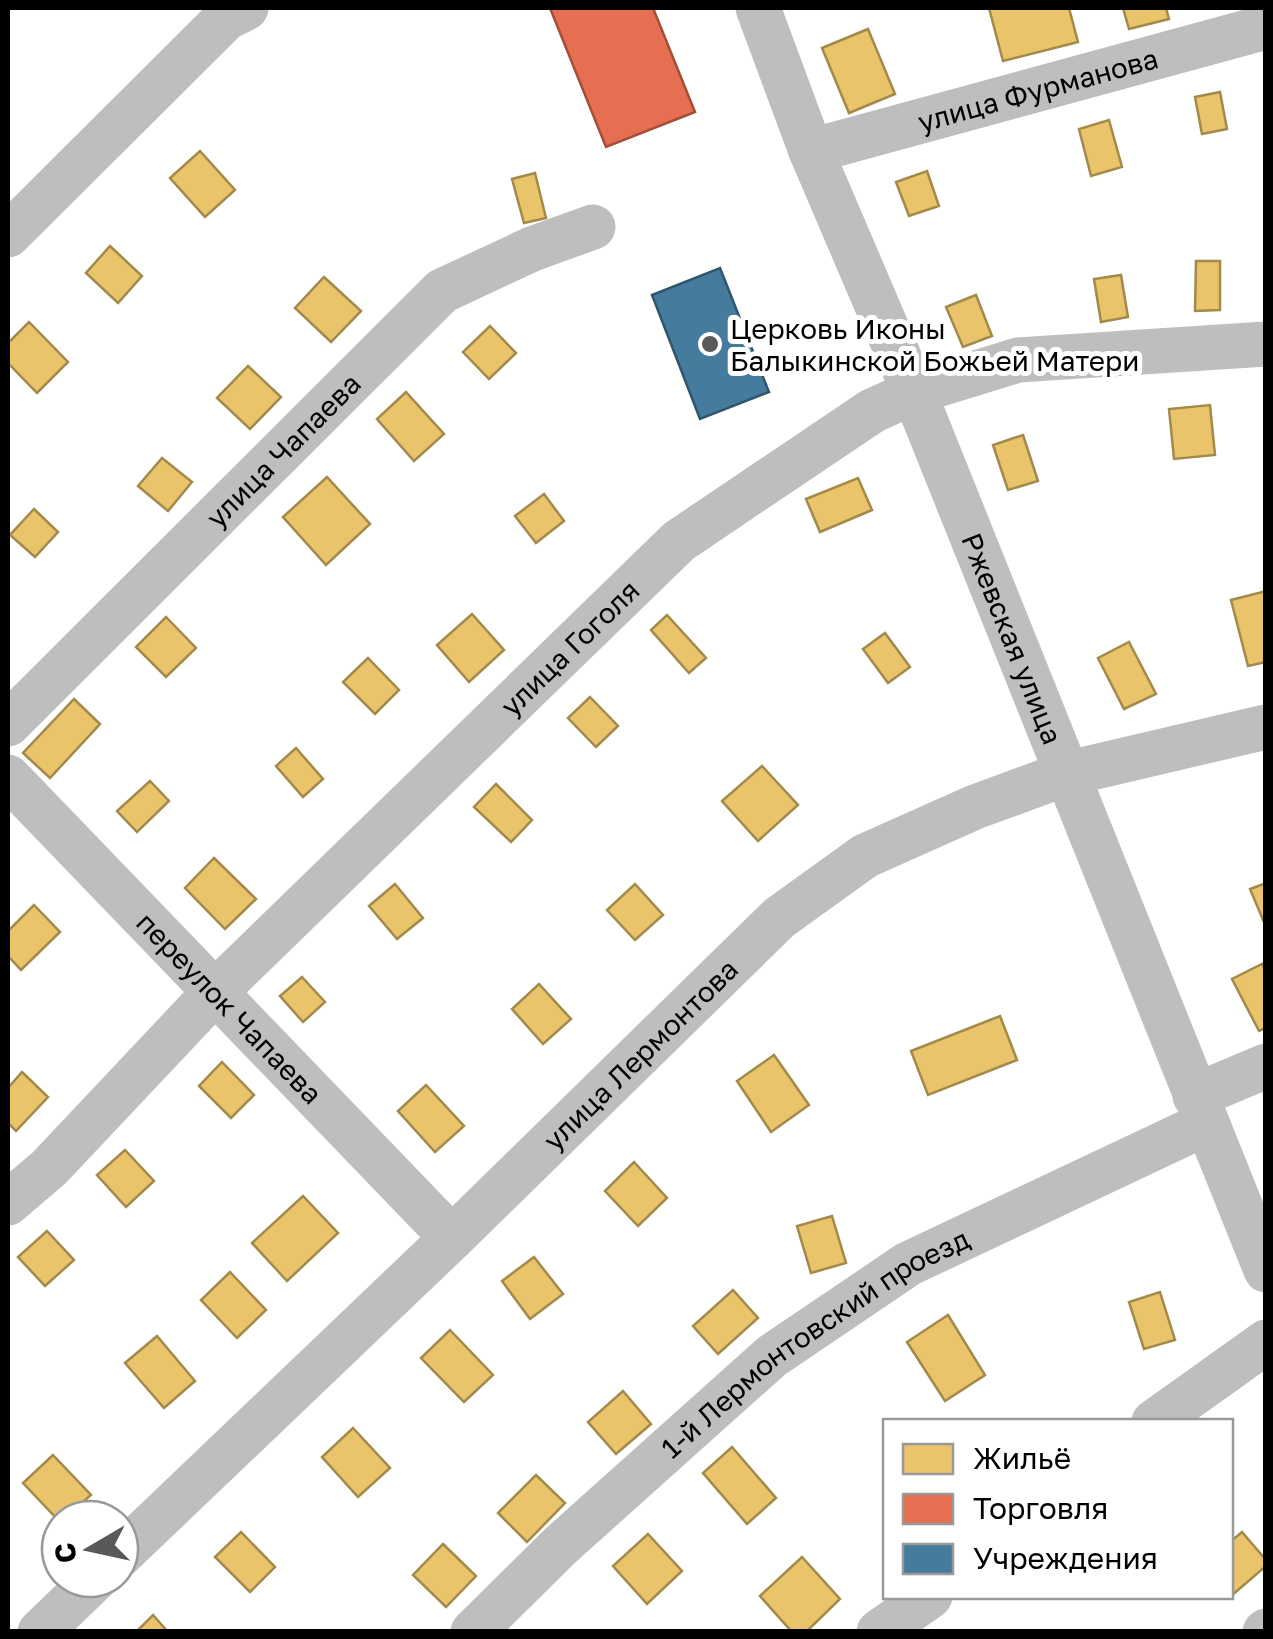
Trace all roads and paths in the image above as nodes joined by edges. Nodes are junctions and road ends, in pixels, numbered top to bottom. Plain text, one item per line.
1 (758, 8) edge
2 (230, 11) edge
3 (1266, 27) edge
4 (811, 151) junction
5 (593, 227) dead end
6 (8, 235) edge
7 (1266, 344) edge
8 (914, 392) junction
9 (8, 724) edge
10 (1266, 727) edge
11 (1065, 774) junction
12 (8, 776) edge
13 (214, 993) junction
14 (1266, 1066) edge
15 (1201, 1109) junction
16 (8, 1203) edge
17 (452, 1238) junction
18 (1266, 1270) edge
19 (1266, 1342) edge
20 (1158, 1419) edge
21 (140, 1536) edge
22 (74, 1599) edge
23 (926, 1599) edge
24 (40, 1632) edge
25 (472, 1632) edge
26 (878, 1632) edge

1 - 4 street, Ржевская улица
2 - 6 street
3 - 4 street, улица Фурманова
4 - 8 street, Ржевская улица
5 - 9 street, улица Чапаева
7 - 8 street, улица Гоголя
8 - 11 street, Ржевская улица
8 - 13 street, улица Гоголя
10 - 11 street, улица Лермонтова
11 - 15 street, Ржевская улица
11 - 17 street, улица Лермонтова
12 - 13 street, переулок Чапаева
13 - 16 street, улица Гоголя
13 - 17 street, переулок Чапаева
14 - 15 street, 1-й Лермонтовский проезд
15 - 18 street, Ржевская улица
15 - 25 street, 1-й Лермонтовский проезд
17 - 21 street, улица Лермонтова
19 - 20 street
22 - 24 street
23 - 26 street

